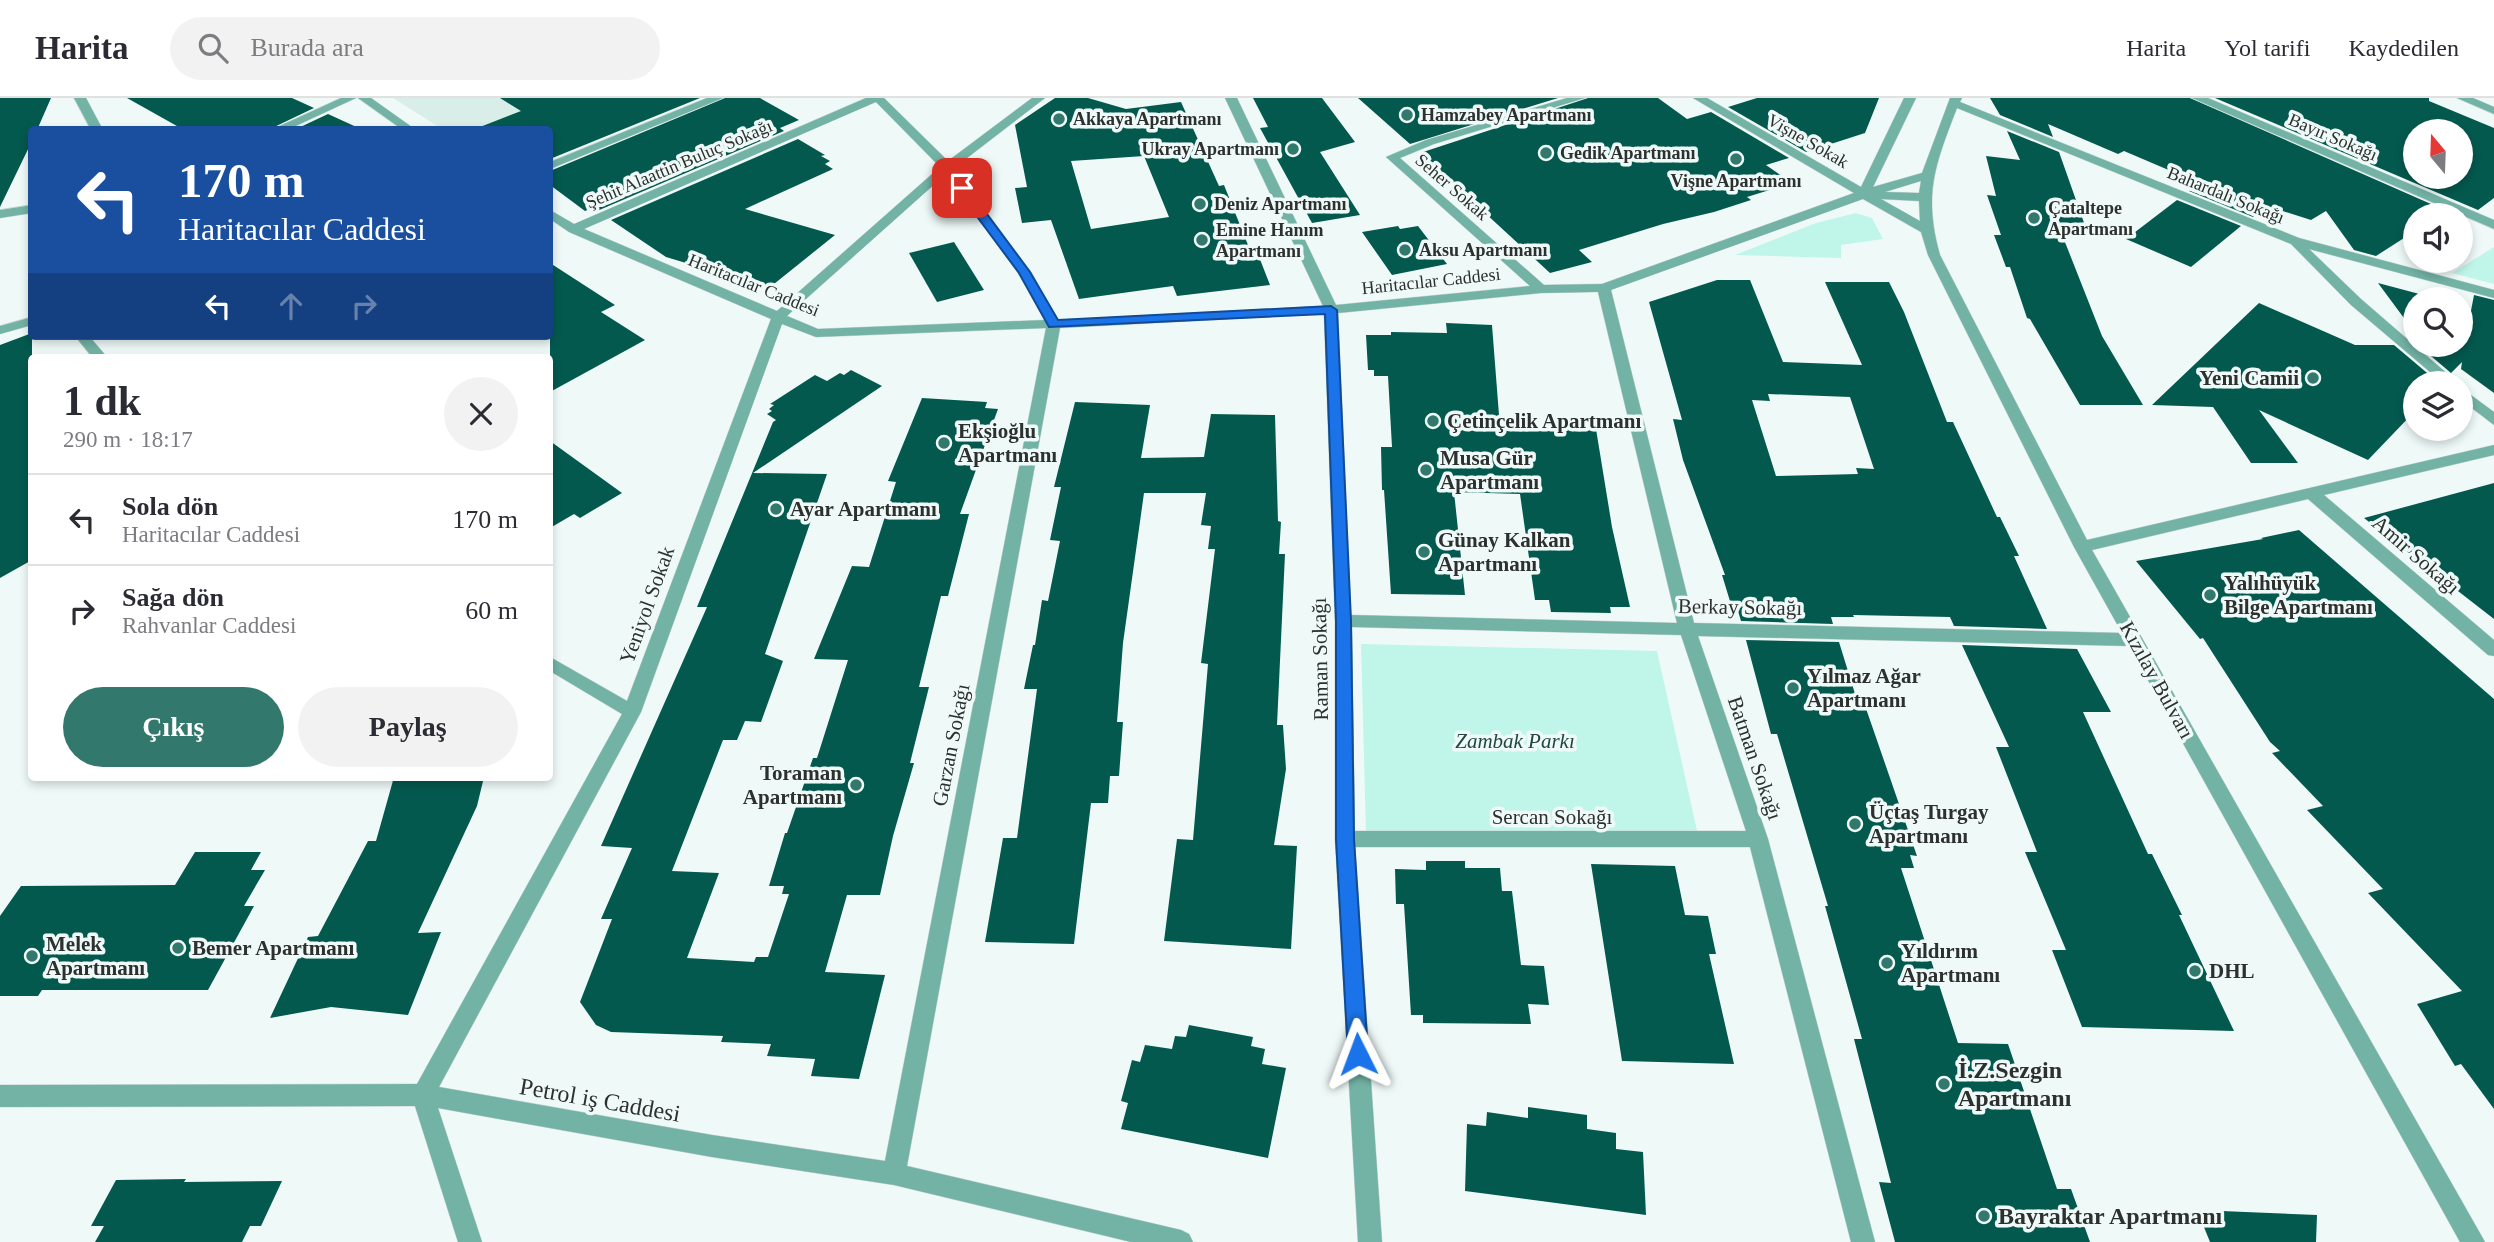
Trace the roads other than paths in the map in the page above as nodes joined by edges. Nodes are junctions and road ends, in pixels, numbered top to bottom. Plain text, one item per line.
1 (80, 98) edge
2 (350, 98) edge
3 (364, 98) edge
4 (717, 98) edge
5 (877, 98) edge
6 (1039, 98) edge
7 (1231, 98) edge
8 (1579, 98) edge
9 (1699, 98) edge
10 (1910, 98) edge
11 (2198, 98) edge
12 (2463, 98) edge
13 (1955, 100) edge
14 (2494, 111) edge
15 (95, 126) edge
16 (285, 126) edge
17 (405, 126) edge
18 (553, 165) edge
19 (947, 167) junction
20 (1927, 175) junction
21 (1864, 194) junction
22 (1922, 197) junction
23 (28, 210) edge
24 (0, 214) edge
25 (553, 216) edge
26 (2494, 225) edge
27 (573, 229) junction
28 (1924, 229) junction
29 (2294, 241) junction
30 (1604, 288) junction
31 (1541, 289) junction
32 (2494, 295) edge
33 (1331, 310) junction
34 (778, 317) junction
35 (28, 322) edge
36 (1054, 324) junction
37 (0, 330) edge
38 (85, 340) edge
39 (97, 354) edge
40 (2437, 371) edge
41 (2473, 402) edge
42 (2494, 420) edge
43 (2494, 450) edge
44 (2311, 493) junction
45 (2082, 547) junction
46 (1343, 621) junction
47 (1687, 628) junction
48 (2135, 640) junction
49 (2494, 650) edge
50 (553, 665) edge
51 (632, 712) junction
52 (1345, 839) junction
53 (1758, 839) junction
54 (424, 1095) junction
55 (0, 1096) edge
56 (894, 1174) junction
57 (470, 1242) edge
58 (1181, 1242) edge
59 (1370, 1242) edge
60 (1863, 1242) edge
61 (2473, 1242) edge

1 - 15 street
2 - 16 street
3 - 17 street
4 - 18 street
5 - 19 street
5 - 27 street, Şehit Alaattin Buluç Sokağı
6 - 19 street, Yeniyol Sokak
7 - 33 street, Raman Sokağı
8 - 31 street, Seher Sokak
9 - 21 street, Vişne Sokak
10 - 21 street
11 - 26 street, Bayır Sokağı
12 - 14 street
13 - 20 street, Kızılay Bulvarı
13 - 29 street, Bahardalı Sokağı
19 - 34 street, Yeniyol Sokak
19 - 36 street
20 - 21 street, Haritacılar Caddesi
20 - 22 street, Kızılay Bulvarı
21 - 22 street
21 - 28 street, Vişne Sokak
21 - 30 street, Haritacılar Caddesi
22 - 28 street, Kızılay Bulvarı
23 - 24 street
25 - 27 street, Haritacılar Caddesi
27 - 34 street, Haritacılar Caddesi
28 - 45 street, Kızılay Bulvarı
29 - 32 street, Bahardalı Sokağı
29 - 40 street
30 - 31 street, Haritacılar Caddesi
30 - 47 street, Batman Sokağı
31 - 33 street, Haritacılar Caddesi
33 - 36 street, Haritacılar Caddesi
33 - 46 street, Raman Sokağı
34 - 36 street, Haritacılar Caddesi
34 - 51 street, Yeniyol Sokak
35 - 37 street
36 - 56 street, Garzan Sokağı
38 - 39 street
41 - 42 street
43 - 44 street
44 - 45 street
44 - 49 street, Amir Sokağı
45 - 48 street, Kızılay Bulvarı
46 - 47 street, Berkay Sokağı
46 - 52 street, Raman Sokağı
47 - 48 street, Berkay Sokağı
47 - 53 street, Batman Sokağı
48 - 61 street, Kızılay Bulvarı
50 - 51 street
51 - 54 street, Yeniyol Sokak
52 - 53 street, Sercan Sokağı
52 - 59 street, Raman Sokağı
53 - 60 street, Batman Sokağı
54 - 55 street, Petrol iş Caddesi
54 - 56 street, Petrol iş Caddesi
54 - 57 street
56 - 58 street, Petrol iş Caddesi

